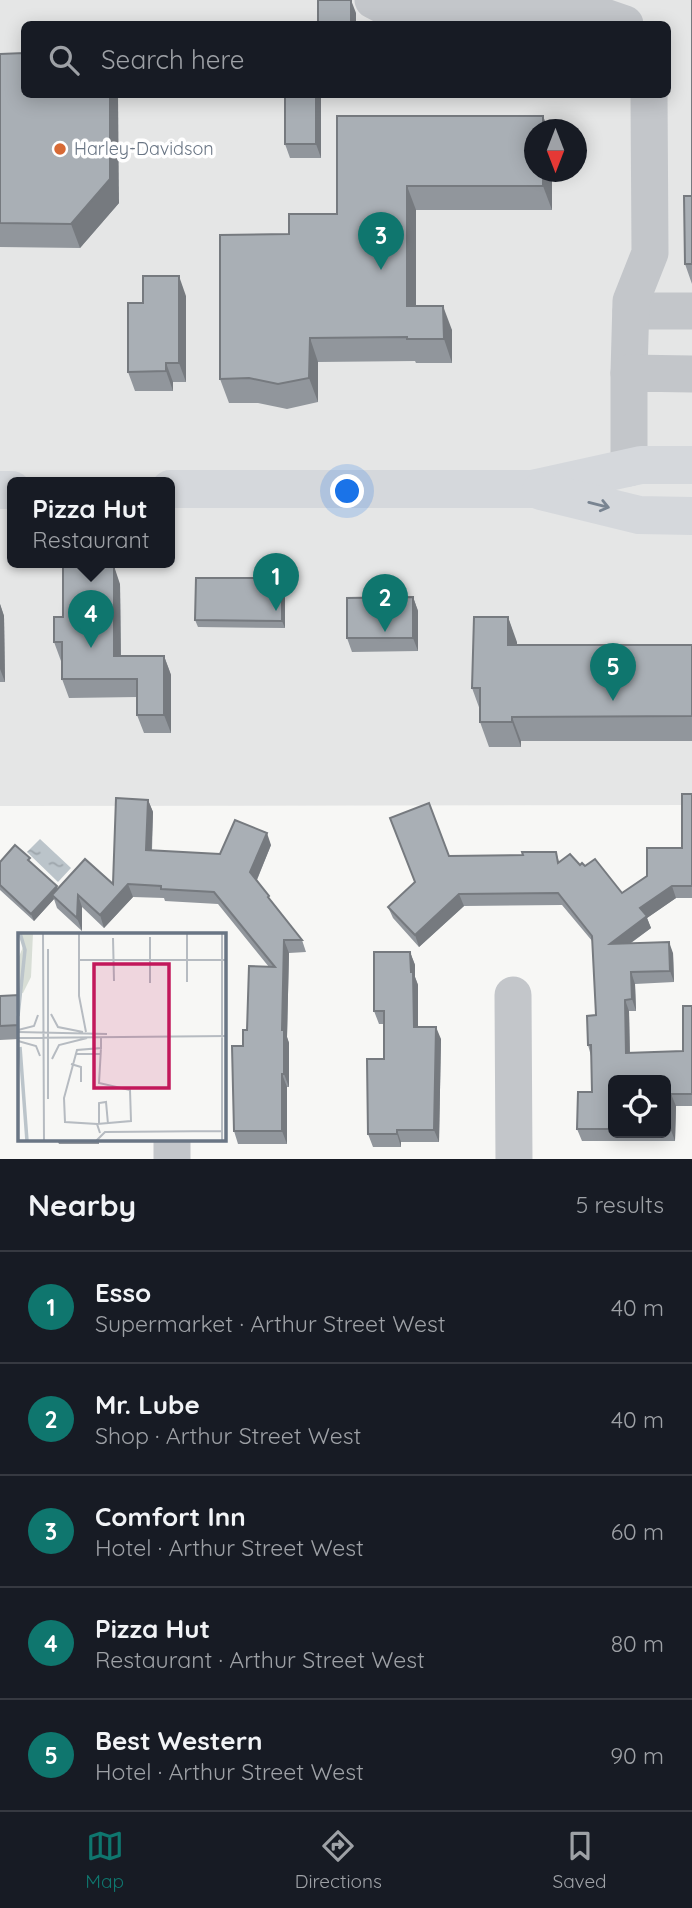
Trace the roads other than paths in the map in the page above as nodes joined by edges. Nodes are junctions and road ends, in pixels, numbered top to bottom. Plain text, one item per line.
1 (373, 0) edge
2 (616, 21) edge
3 (649, 98) edge
4 (631, 311) junction
5 (692, 312) edge
6 (629, 373) junction
7 (692, 374) edge
8 (692, 465) edge
9 (629, 468) junction
10 (175, 489) edge
11 (532, 489) junction
12 (692, 516) edge
13 (513, 995) dead end
14 (514, 1159) edge

1 - 2 street
3 - 4 street
4 - 5 street
4 - 6 street
6 - 7 street
6 - 9 street
8 - 9 main road
9 - 11 main road
10 - 11 main road
11 -> 12 main road
13 - 14 street

